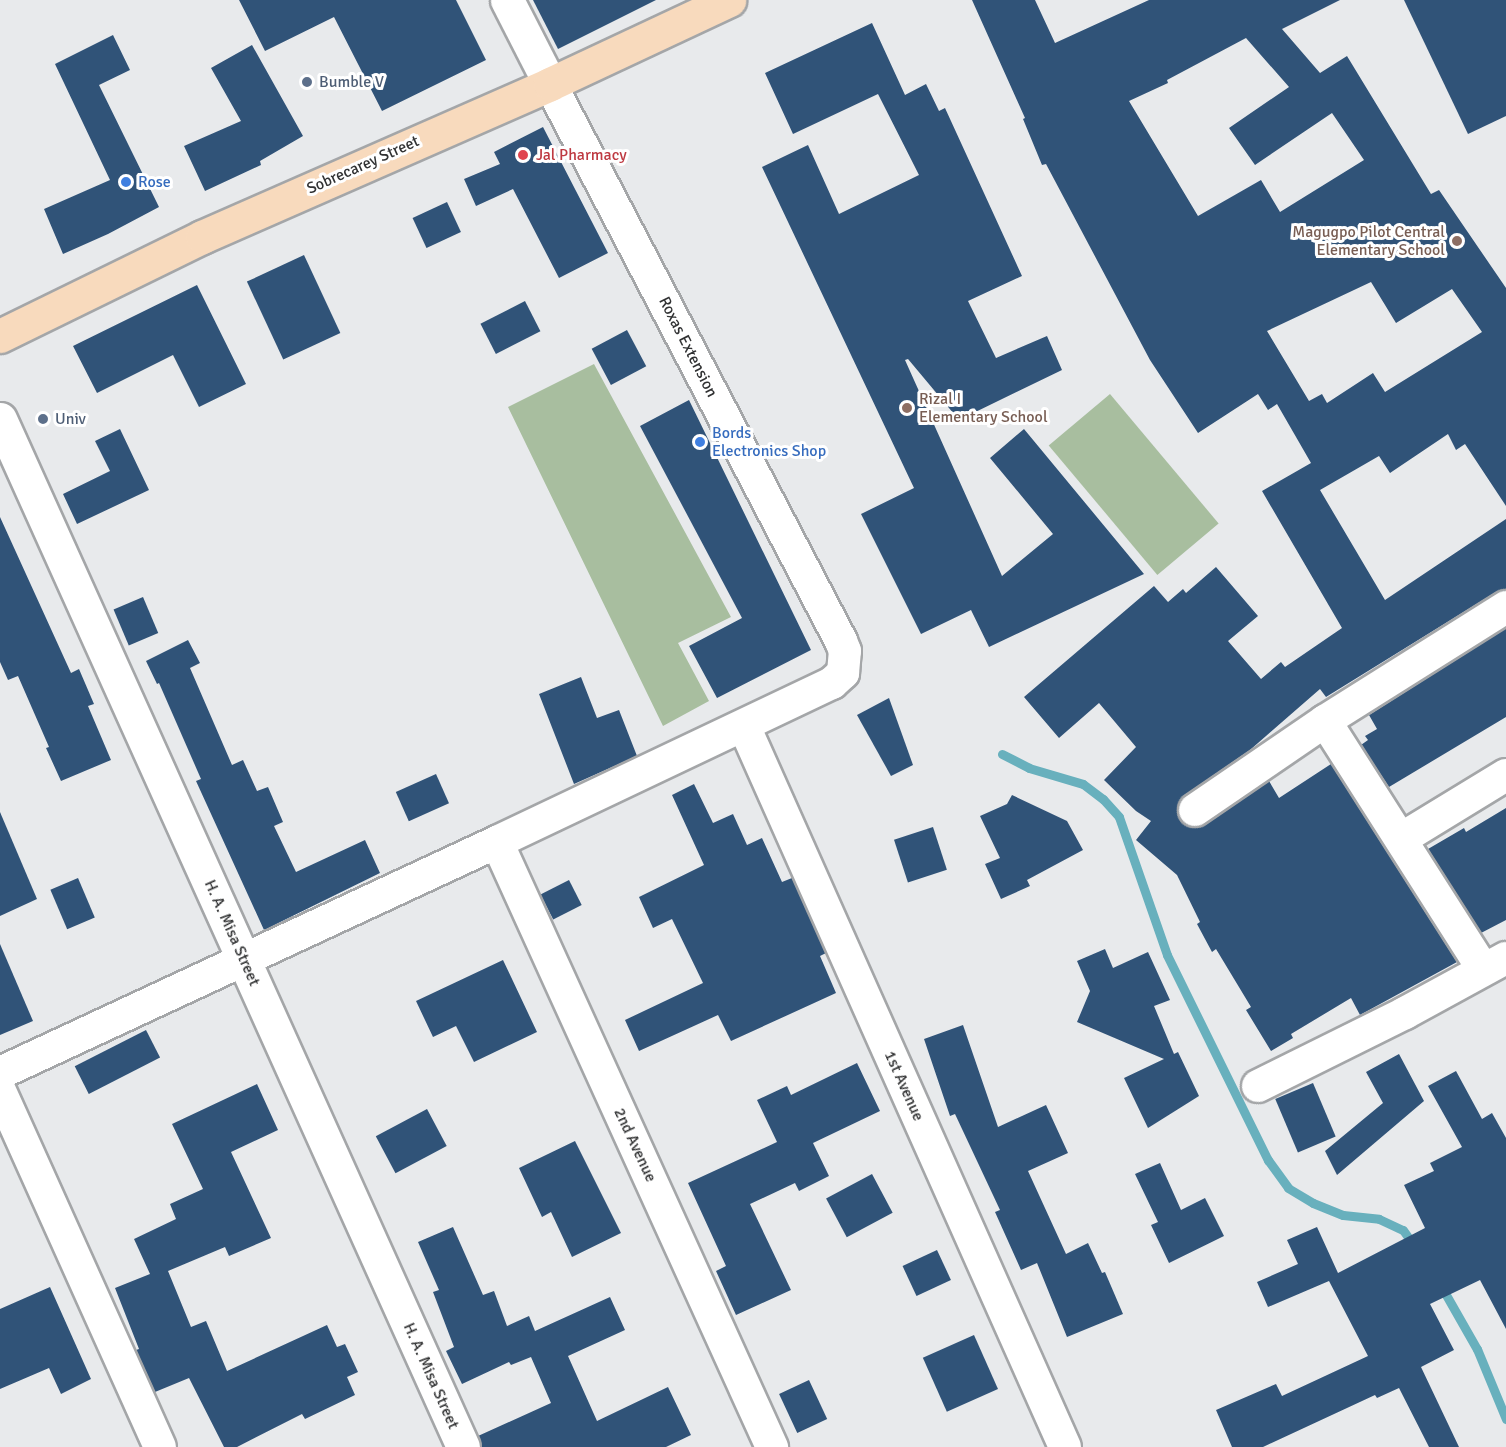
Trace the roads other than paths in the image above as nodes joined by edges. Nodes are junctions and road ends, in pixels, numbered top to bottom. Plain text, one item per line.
1 (507, 0) edge
2 (729, 0) edge
3 (550, 84) junction
4 (0, 336) edge
5 (0, 419) edge
6 (1506, 607) edge
7 (1325, 721) junction
8 (744, 726) junction
9 (1506, 776) edge
10 (1194, 810) dead end
11 (1401, 839) junction
12 (497, 843) junction
13 (245, 961) junction
14 (1495, 963) edge
15 (0, 1072) edge
16 (1258, 1086) dead end
17 (0, 1091) edge
18 (160, 1447) edge
19 (463, 1447) edge
20 (772, 1447) edge
21 (1065, 1447) edge

1 - 3 street
2 - 3 main road, Sobrecarey Street
3 - 4 main road, Sobrecarey Street
3 - 8 street, Roxas Extension
5 - 13 street, H. A. Misa Street
6 - 7 street
7 - 10 street
7 - 11 street
8 - 12 street, Roxas Extension
8 - 21 street, 1st Avenue
9 - 11 street
11 - 14 street
12 - 13 street, Roxas Extension
12 - 20 street, 2nd Avenue
13 - 15 street, Roxas Extension
13 - 19 street, H. A. Misa Street
14 - 16 street
17 - 18 street

